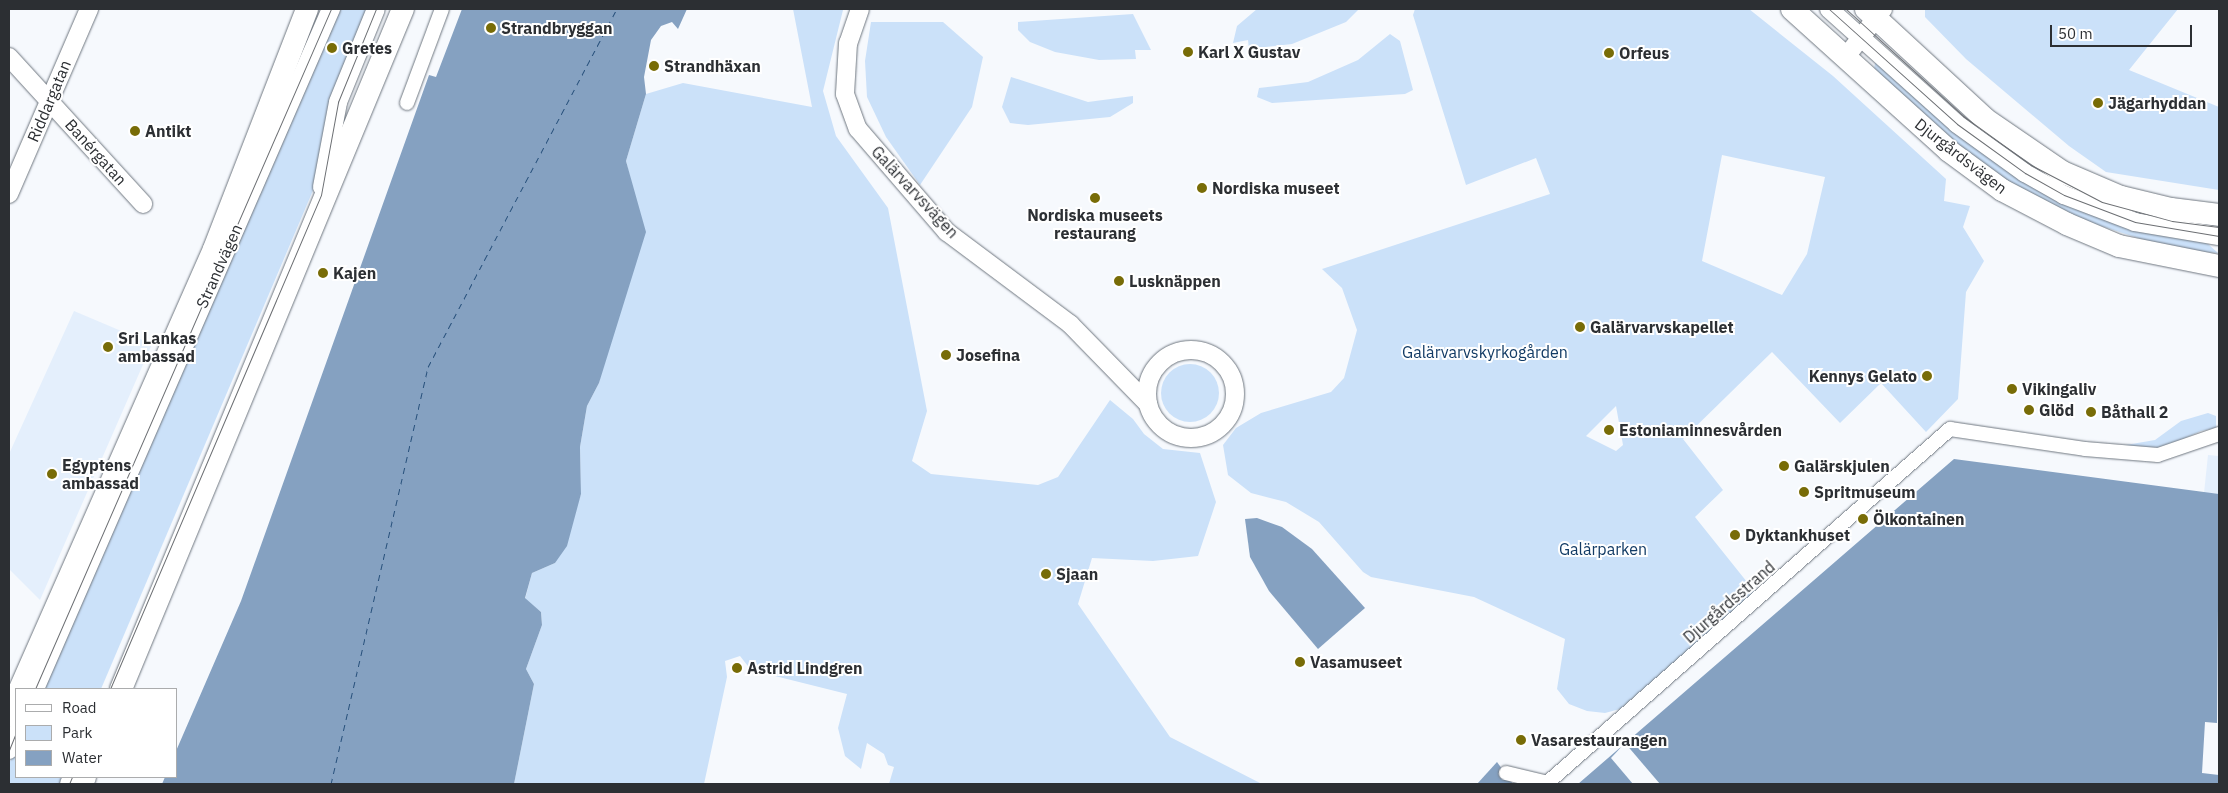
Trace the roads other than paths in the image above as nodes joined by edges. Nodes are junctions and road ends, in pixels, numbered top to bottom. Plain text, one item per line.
1 (89, 9) edge
2 (307, 9) edge
3 (331, 9) edge
4 (376, 9) edge
5 (404, 9) edge
6 (442, 9) edge
7 (860, 9) edge
8 (1792, 9) edge
9 (1829, 9) edge
10 (1846, 9) edge
11 (1872, 20) edge
12 (9, 57) edge
13 (1845, 58) junction
14 (50, 100) junction
15 (407, 103) dead end
16 (9, 194) edge
17 (143, 204) dead end
18 (2219, 215) edge
19 (2219, 227) edge
20 (2219, 236) edge
21 (2219, 266) edge
22 (1155, 370) junction
23 (1117, 371) junction
24 (1148, 404) junction
25 (2219, 434) edge
26 (20, 688) edge
27 (35, 688) edge
28 (110, 688) edge
29 (121, 688) edge
30 (15, 701) edge
31 (9, 716) edge
32 (15, 735) edge
33 (9, 750) edge
34 (1506, 773) dead end
35 (1547, 784) edge

1 - 14 street, Riddargatan
2 - 26 street, Strandvägen
3 - 27 street, Strandvägen
4 - 28 street
5 - 29 street
6 - 15 street
7 - 23 street, Galärvarvsvägen
8 - 13 street, Djurgårdsvägen
9 - 11 street, Djurgårdsvägen
10 - 11 street, Djurgårdsvägen
11 - 13 street
11 - 18 street, Djurgårdsvägen
11 - 19 street, Djurgårdsvägen
11 - 20 street, Djurgårdsvägen
12 - 14 street, Banérgatan
13 - 21 street, Djurgårdsvägen
14 - 16 street, Riddargatan
14 - 17 street, Banérgatan
22 - 23 street
22 - 24 street
22 - 24 street, Galärvarvsvägen
23 - 24 street, Galärvarvsvägen
25 - 35 street, Djurgårdsstrand
30 - 31 street
32 - 33 street
34 - 35 street

